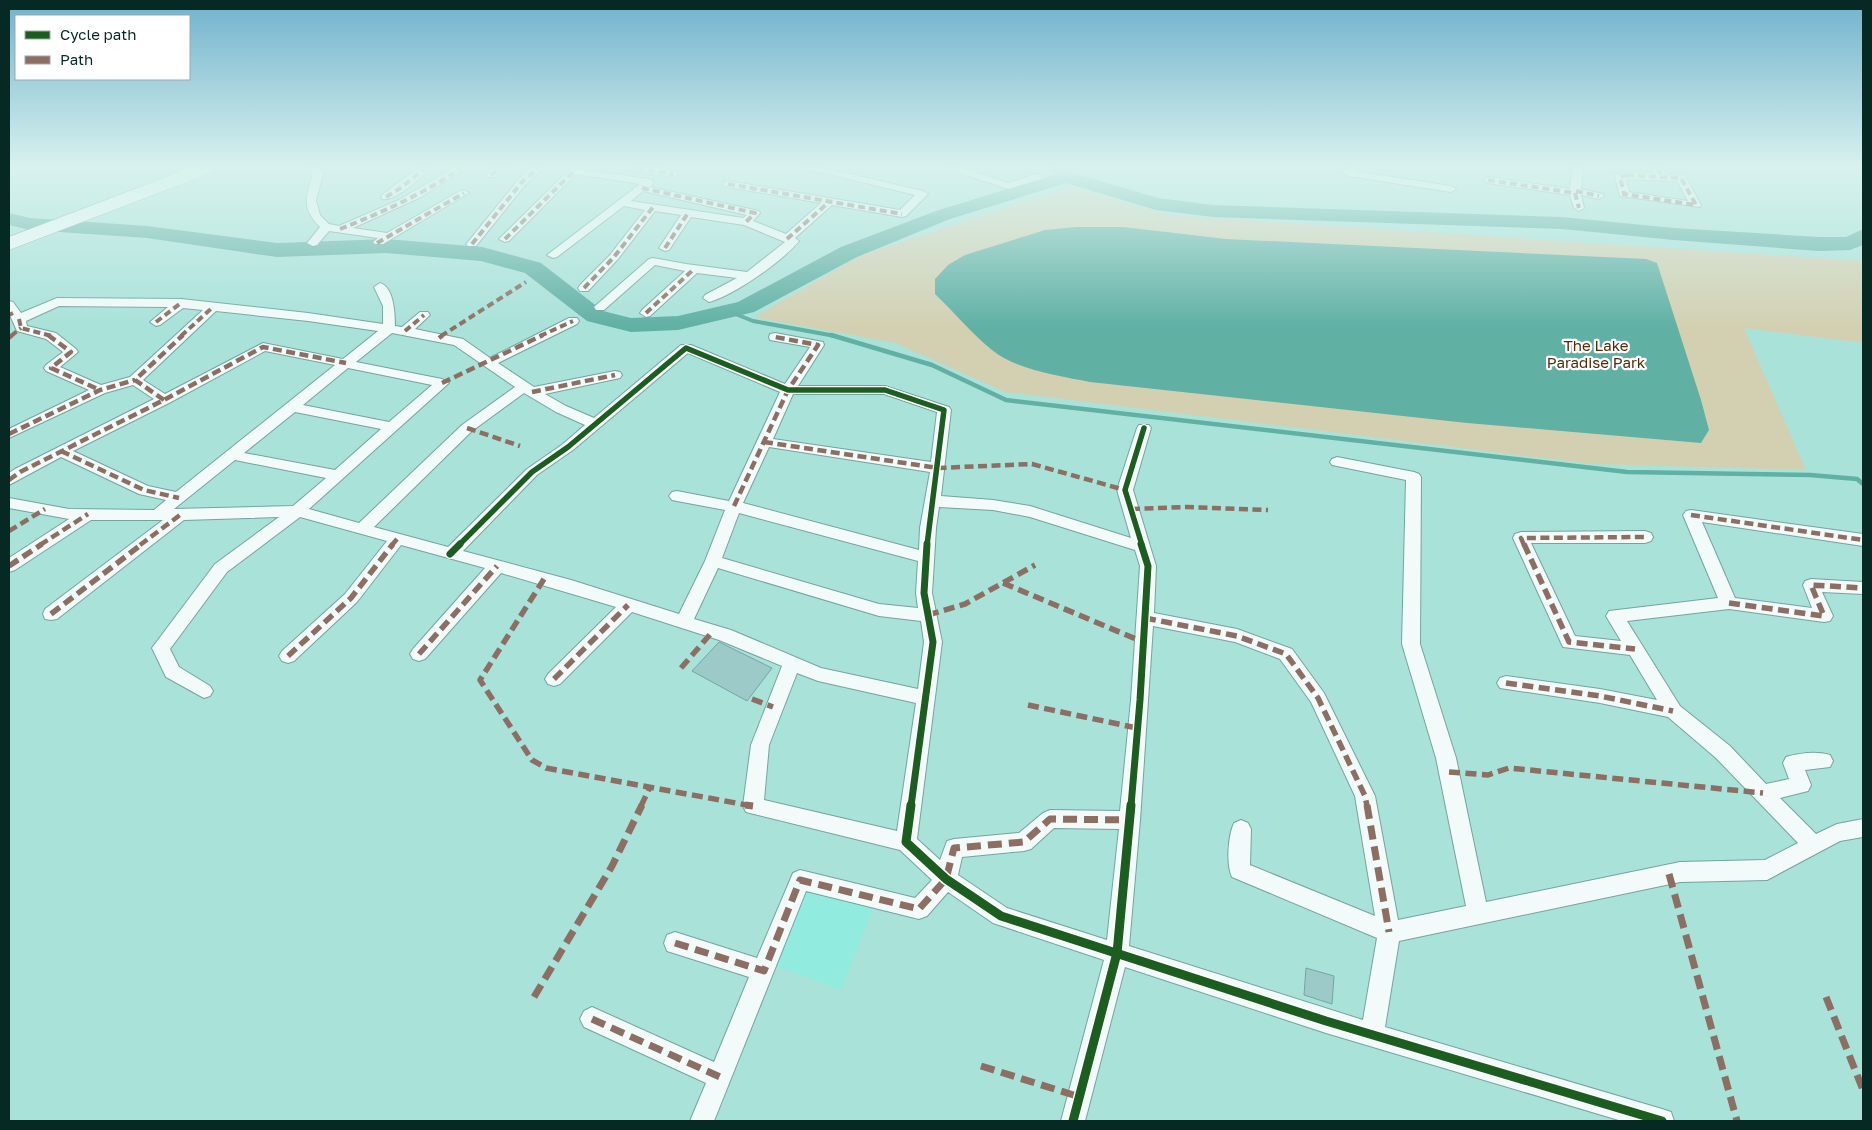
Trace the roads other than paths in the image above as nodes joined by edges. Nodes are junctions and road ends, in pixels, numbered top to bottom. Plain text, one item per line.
1 (24, 221) edge
2 (70, 221) edge
3 (320, 221) edge
4 (361, 221) edge
5 (415, 221) edge
6 (491, 221) edge
7 (524, 221) edge
8 (598, 221) edge
9 (642, 221) edge
10 (683, 221) edge
11 (738, 221) edge
12 (808, 221) edge
13 (746, 222) joint
14 (9, 226) edge
15 (326, 226) junction
16 (340, 229) junction
17 (388, 236) junction
18 (505, 239) dead end
19 (787, 239) junction
20 (377, 243) dead end
21 (9, 244) edge
22 (313, 244) dead end
23 (472, 244) dead end
24 (666, 248) dead end
25 (553, 255) dead end
26 (694, 269) junction
27 (750, 276) junction
28 (380, 287) dead end
29 (584, 288) dead end
30 (709, 298) dead end
31 (180, 304) junction
32 (213, 307) junction
33 (600, 307) dead end
34 (646, 313) dead end
35 (424, 315) dead end
36 (14, 316) edge
37 (573, 320) dead end
38 (156, 322) dead end
39 (389, 329) junction
40 (405, 331) junction
41 (775, 337) dead end
42 (9, 338) edge
43 (489, 362) junction
44 (346, 363) junction
45 (615, 375) dead end
46 (135, 380) junction
47 (528, 389) junction
48 (100, 390) junction
49 (788, 390) junction
50 (164, 400) junction
51 (292, 407) junction
52 (595, 424) junction
53 (392, 426) junction
54 (1144, 428) dead end
55 (9, 434) edge
56 (764, 442) junction
57 (61, 450) junction
58 (232, 455) junction
59 (1337, 462) dead end
60 (938, 468) junction
61 (338, 475) junction
62 (9, 480) edge
63 (677, 496) dead end
64 (179, 498) junction
65 (933, 501) junction
66 (9, 503) edge
67 (734, 506) junction
68 (297, 511) junction
69 (88, 514) junction
70 (180, 515) junction
71 (157, 516) junction
72 (362, 529) junction
73 (1645, 537) dead end
74 (397, 539) junction
75 (1863, 540) edge
76 (1142, 546) junction
77 (450, 554) junction
78 (926, 558) junction
79 (713, 561) junction
80 (9, 566) edge
81 (497, 566) junction
82 (1863, 588) edge
83 (1729, 603) junction
84 (628, 604) junction
85 (51, 614) dead end
86 (928, 615) junction
87 (1145, 618) junction
88 (684, 622) junction
89 (1635, 649) junction
90 (418, 654) dead end
91 (288, 656) dead end
92 (792, 663) junction
93 (554, 679) dead end
94 (1506, 683) dead end
95 (204, 691) dead end
96 (925, 698) junction
97 (1673, 711) junction
98 (1823, 761) dead end
99 (1763, 793) junction
100 (1130, 820) junction
101 (1863, 828) edge
102 (1241, 829) dead end
103 (906, 842) junction
104 (1813, 845) junction
105 (946, 879) junction
106 (1478, 913) junction
107 (1389, 932) junction
108 (675, 943) dead end
109 (1117, 954) junction
110 (764, 971) junction
111 (592, 1020) dead end
112 (1372, 1036) junction
113 (720, 1077) junction
114 (702, 1121) edge
115 (1073, 1121) edge
116 (1662, 1121) edge

1 - 14 highway
2 - 21 highway
3 - 15 street
4 - 16 street
5 - 17 street
6 - 23 street
7 - 18 street
8 - 25 street
9 - 29 street
10 - 24 street
11 - 13 street
12 - 19 street
13 - 19 street
15 - 16 street
15 - 22 street
16 - 17 street
17 - 20 street
19 - 27 street
26 - 27 street
26 - 33 street
26 - 34 street
27 - 30 street
28 - 39 street
31 - 32 street
31 - 36 street
31 - 38 street
32 - 39 street
32 - 46 street
35 - 40 street
36 - 42 street
36 - 48 street
37 - 43 street
39 - 40 street
39 - 44 street
40 - 43 street
41 - 49 street
43 - 47 street
44 - 50 street
44 - 51 street
44 - 53 street
45 - 47 street
46 - 48 street
46 - 50 street
47 - 52 street
47 - 72 street
48 - 55 street
49 - 52 street
49 - 56 street
49 - 60 street
50 - 57 street
51 - 53 street
51 - 58 street
52 - 77 street
53 - 61 street
54 - 76 street
56 - 60 street
56 - 67 street
57 - 62 street
57 - 64 street
58 - 61 street
58 - 64 street
59 - 106 street
60 - 65 street
61 - 68 street
63 - 67 street
64 - 71 street
65 - 76 street
65 - 78 street
66 - 69 street
67 - 78 street
67 - 79 street
68 - 70 street
68 - 72 street
68 - 95 street
69 - 71 street
69 - 80 street
70 - 71 street
70 - 85 street
72 - 74 street
73 - 89 street
74 - 77 street
74 - 91 street
75 - 83 street
76 - 87 street
77 - 81 street
78 - 86 street
79 - 86 street
79 - 88 street
81 - 84 street
81 - 90 street
82 - 83 street
83 - 89 street
84 - 88 street
84 - 93 street
86 - 96 street
87 - 100 street
87 - 107 street
88 - 92 street
89 - 97 street
92 - 96 street
92 - 103 street
94 - 97 street
96 - 103 street
97 - 99 street
98 - 99 street
99 - 104 street
100 - 105 street
100 - 109 street
101 - 104 street
102 - 107 street
103 - 105 street
104 - 106 street
105 - 109 street
105 - 110 street
106 - 107 street
107 - 112 street
108 - 110 street
109 - 112 street
109 - 115 street
110 - 113 street
111 - 113 street
112 - 116 street
113 - 114 street

